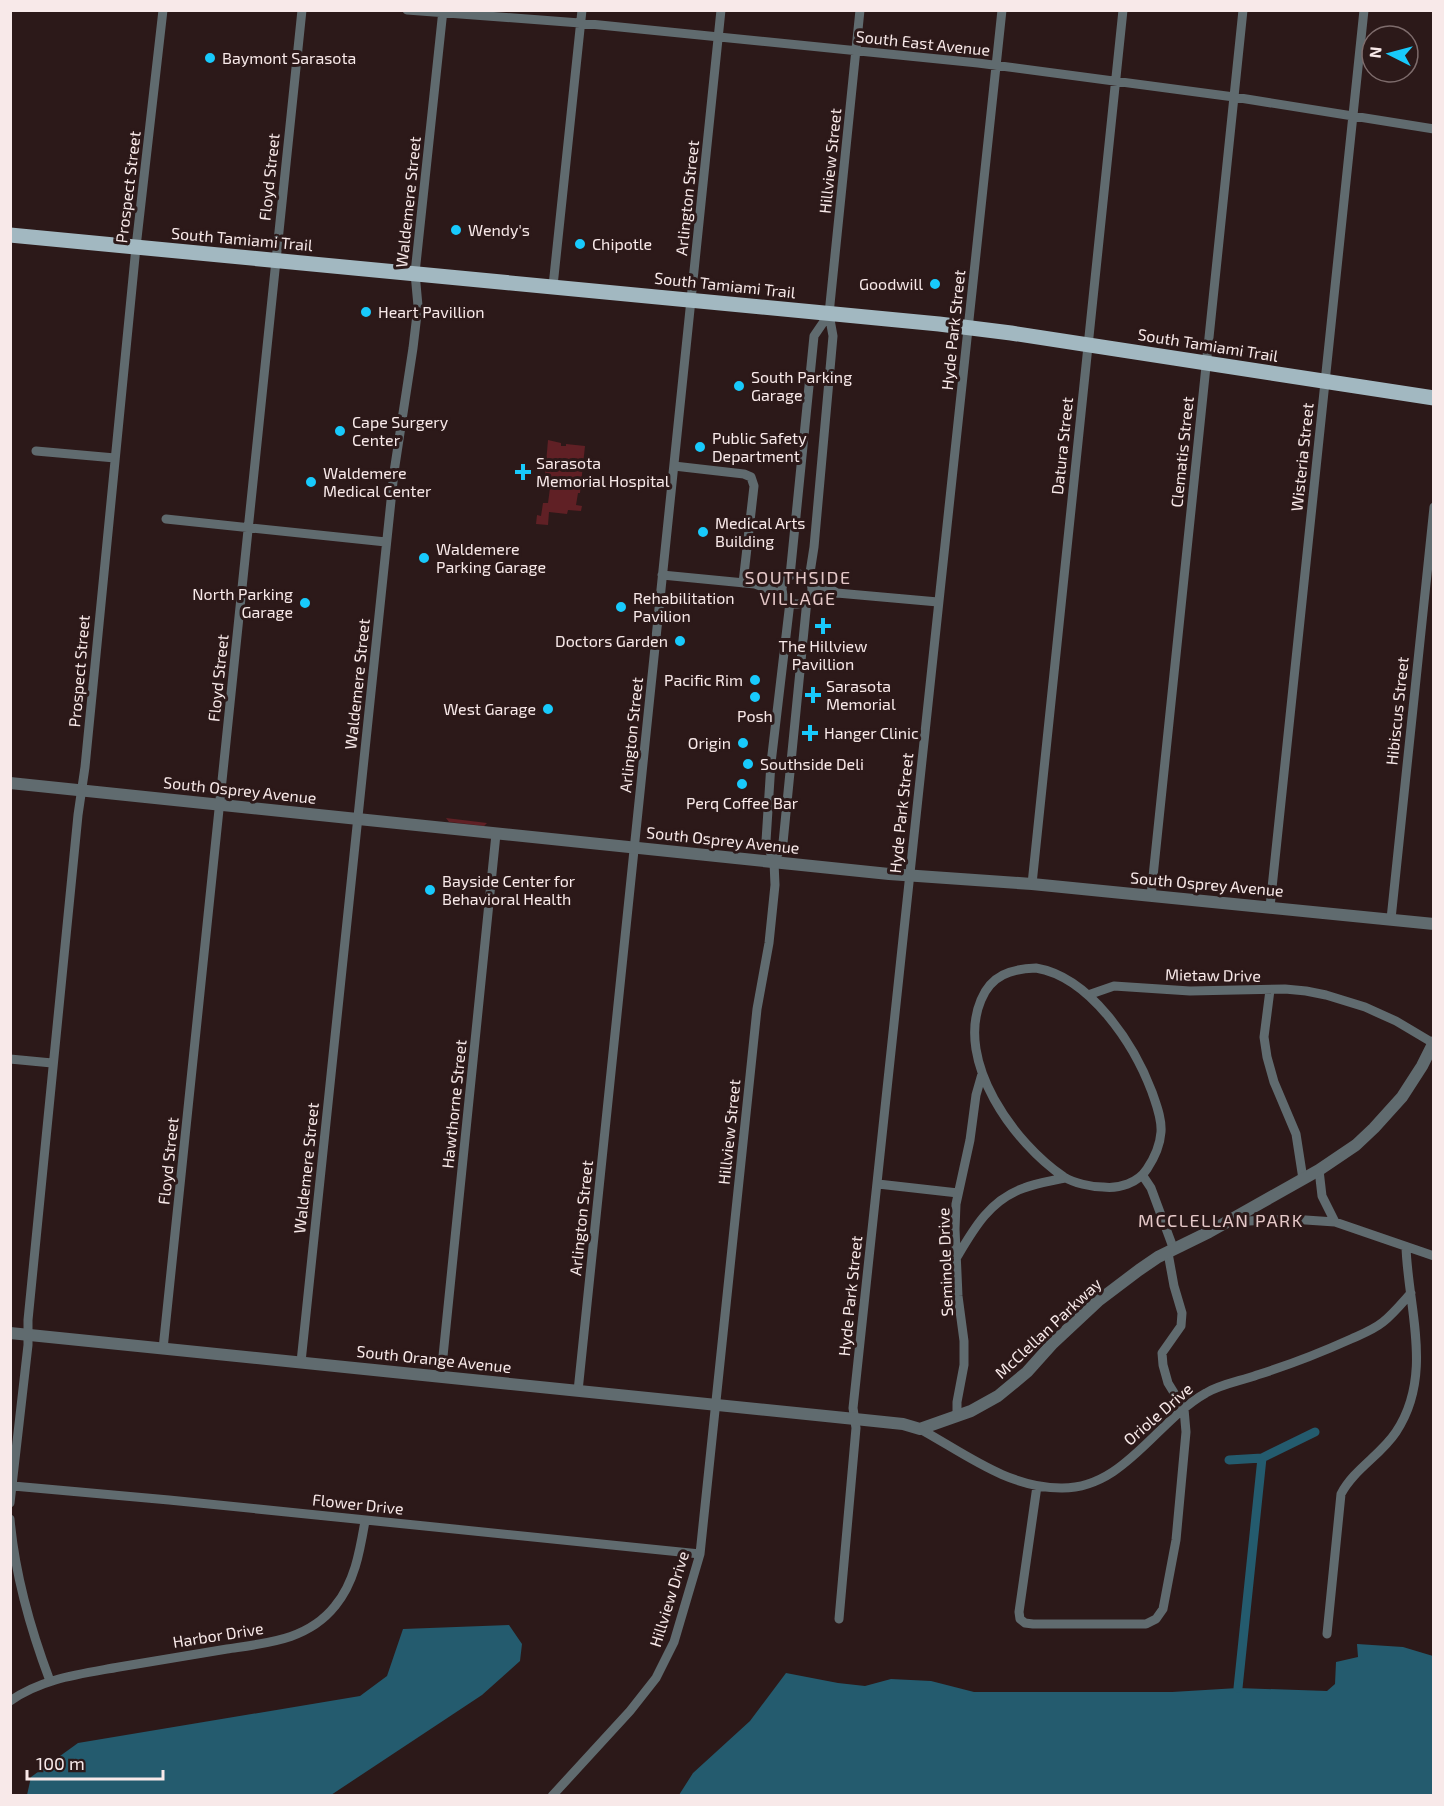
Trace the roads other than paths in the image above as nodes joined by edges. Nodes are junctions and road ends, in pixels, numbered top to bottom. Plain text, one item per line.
1 (163, 10) edge
2 (302, 10) edge
3 (407, 10) edge
4 (582, 10) edge
5 (721, 10) edge
6 (860, 10) edge
7 (1002, 10) edge
8 (1123, 10) edge
9 (1243, 10) edge
10 (1364, 10) edge
11 (443, 12) edge
12 (580, 23) junction
13 (719, 37) junction
14 (856, 52) junction
15 (996, 66) junction
16 (1115, 82) junction
17 (1234, 97) junction
18 (1353, 117) junction
19 (1434, 129) edge
20 (10, 235) edge
21 (136, 247) junction
22 (275, 260) junction
23 (415, 273) junction
24 (553, 286) junction
25 (691, 300) junction
26 (829, 314) junction
27 (968, 327) junction
28 (1088, 345) junction
29 (1206, 363) junction
30 (1325, 381) junction
31 (1434, 398) edge
32 (36, 451) dead end
33 (115, 458) junction
34 (674, 466) junction
35 (1434, 507) edge
36 (166, 519) dead end
37 (248, 528) junction
38 (386, 542) junction
39 (662, 575) junction
40 (787, 578) junction
41 (810, 582) junction
42 (743, 583) junction
43 (755, 584) junction
44 (837, 593) junction
45 (809, 597) junction
46 (787, 598) junction
47 (938, 602) junction
48 (10, 783) edge
49 (82, 790) junction
50 (220, 804) junction
51 (358, 819) junction
52 (496, 834) junction
53 (634, 847) junction
54 (774, 862) junction
55 (909, 876) junction
56 (1032, 884) junction
57 (1151, 896) junction
58 (1270, 907) junction
59 (1391, 919) junction
60 (1434, 924) edge
61 (1270, 990) junction
62 (1088, 995) junction
63 (1433, 1043) edge
64 (10, 1059) edge
65 (52, 1063) junction
66 (982, 1074) junction
67 (1319, 1170) junction
68 (1143, 1176) junction
69 (1065, 1178) junction
70 (1303, 1179) junction
71 (878, 1184) junction
72 (958, 1193) junction
73 (1224, 1222) junction
74 (1335, 1222) junction
75 (1406, 1247) junction
76 (1171, 1251) junction
77 (1434, 1256) edge
78 (957, 1257) junction
79 (1411, 1293) junction
80 (10, 1333) edge
81 (28, 1335) junction
82 (164, 1349) junction
83 (301, 1362) junction
84 (441, 1376) junction
85 (578, 1391) junction
86 (715, 1405) junction
87 (1184, 1409) junction
88 (957, 1416) junction
89 (855, 1419) junction
90 (920, 1429) junction
91 (13, 1486) junction
92 (1037, 1486) junction
93 (10, 1503) edge
94 (10, 1519) edge
95 (365, 1521) junction
96 (11, 1527) edge
97 (699, 1554) junction
98 (839, 1619) dead end
99 (1327, 1634) dead end
100 (50, 1681) junction
101 (10, 1701) edge
102 (552, 1796) edge

1 - 21 street, Prospect Street
2 - 22 street, Floyd Street
3 - 11 street, South East Avenue
4 - 12 street
5 - 13 street, Arlington Street
6 - 14 street, Hillview Street
7 - 15 street, Hyde Park Street
8 - 16 street, Datura Street
9 - 17 street, Clematis Street
10 - 18 street, Wisteria Street
11 - 12 street, South East Avenue
11 - 23 street, Waldemere Street
12 - 13 street, South East Avenue
12 - 24 street
13 - 14 street, South East Avenue
13 - 25 street, Arlington Street
14 - 15 street, South East Avenue
14 - 26 street, Hillview Street
15 - 16 street, South East Avenue
15 - 27 street, Hyde Park Street
16 - 17 street, South East Avenue
16 - 28 street, Datura Street
17 - 18 street, South East Avenue
17 - 29 street, Clematis Street
18 - 19 street, South East Avenue
18 - 30 street, Wisteria Street
20 - 21 main road, South Tamiami Trail
21 - 22 main road, South Tamiami Trail
21 - 33 street, Prospect Street
22 - 23 main road, South Tamiami Trail
22 - 37 street, Floyd Street
23 - 24 main road, South Tamiami Trail
23 - 38 street, Waldemere Street
24 - 25 main road, South Tamiami Trail
25 - 26 main road, South Tamiami Trail
25 - 34 street, Arlington Street
26 - 27 main road, South Tamiami Trail
26 - 40 street, Hillview Street
26 - 41 street, Hillview Street
27 - 28 main road, South Tamiami Trail
27 - 47 street, Hyde Park Street
28 - 29 main road, South Tamiami Trail
28 - 56 street, Datura Street
29 - 30 main road, South Tamiami Trail
29 - 57 street, Clematis Street
30 - 31 main road, South Tamiami Trail
30 - 58 street, Wisteria Street
32 - 33 street
33 - 49 street, Prospect Street
34 - 39 street, Arlington Street
34 - 42 street
35 - 59 street, Hibiscus Street
36 - 37 street
37 - 38 street
37 - 50 street, Floyd Street
38 - 51 street, Waldemere Street
39 - 42 street
39 - 53 street, Arlington Street
40 - 41 street
40 - 43 street
40 - 46 street
41 - 44 street
41 - 45 street
42 - 43 street
43 - 46 street
44 - 45 street
44 - 47 street
45 - 46 street
45 - 54 street, Hillview Street
46 - 54 street, Hillview Street
47 - 55 street, Hyde Park Street
48 - 49 street, South Osprey Avenue
49 - 50 street, South Osprey Avenue
49 - 65 street, Prospect Street
50 - 51 street, South Osprey Avenue
50 - 82 street, Floyd Street
51 - 52 street, South Osprey Avenue
51 - 83 street, Waldemere Street
52 - 53 street, South Osprey Avenue
52 - 84 street, Hawthorne Street
53 - 54 street, South Osprey Avenue
53 - 85 street, Arlington Street
54 - 55 street, South Osprey Avenue
54 - 86 street, Hillview Street
55 - 56 street, South Osprey Avenue
55 - 71 street, Hyde Park Street
56 - 57 street, South Osprey Avenue
57 - 58 street, South Osprey Avenue
58 - 59 street, South Osprey Avenue
59 - 60 street, South Osprey Avenue
61 - 62 street, Mietaw Drive
61 - 63 street, Mietaw Drive
61 - 70 street
62 - 66 street
62 - 68 street
63 - 67 street, McClellan Parkway
64 - 65 street
65 - 81 street, Prospect Street
66 - 69 street
66 - 72 street, Seminole Drive
67 - 70 street, McClellan Parkway
67 - 74 street
68 - 69 street
68 - 76 street
69 - 78 street
70 - 73 street, McClellan Parkway
71 - 72 street
71 - 89 street, Hyde Park Street
72 - 78 street, Seminole Drive
73 - 74 street
73 - 76 street, McClellan Parkway
74 - 75 street
75 - 77 street
75 - 79 street
76 - 87 street
76 - 88 street, McClellan Parkway
78 - 88 street, Seminole Drive
79 - 87 street, Oriole Drive
79 - 99 street
80 - 81 street, South Orange Avenue
81 - 82 street, South Orange Avenue
81 - 91 street
82 - 83 street, South Orange Avenue
83 - 84 street, South Orange Avenue
84 - 85 street, South Orange Avenue
85 - 86 street, South Orange Avenue
86 - 89 street, South Orange Avenue
86 - 97 street, Hillview Drive
87 - 92 street, Oriole Drive
87 - 92 street
88 - 90 street, McClellan Parkway
89 - 90 street
89 - 98 street, Hyde Park Street
90 - 92 street, Oriole Drive
91 - 93 street
91 - 95 street, Flower Drive
94 - 96 street
95 - 97 street, Flower Drive
95 - 100 street, Harbor Drive
96 - 100 street
97 - 102 street, Hillview Drive
100 - 101 street, Harbor Drive

